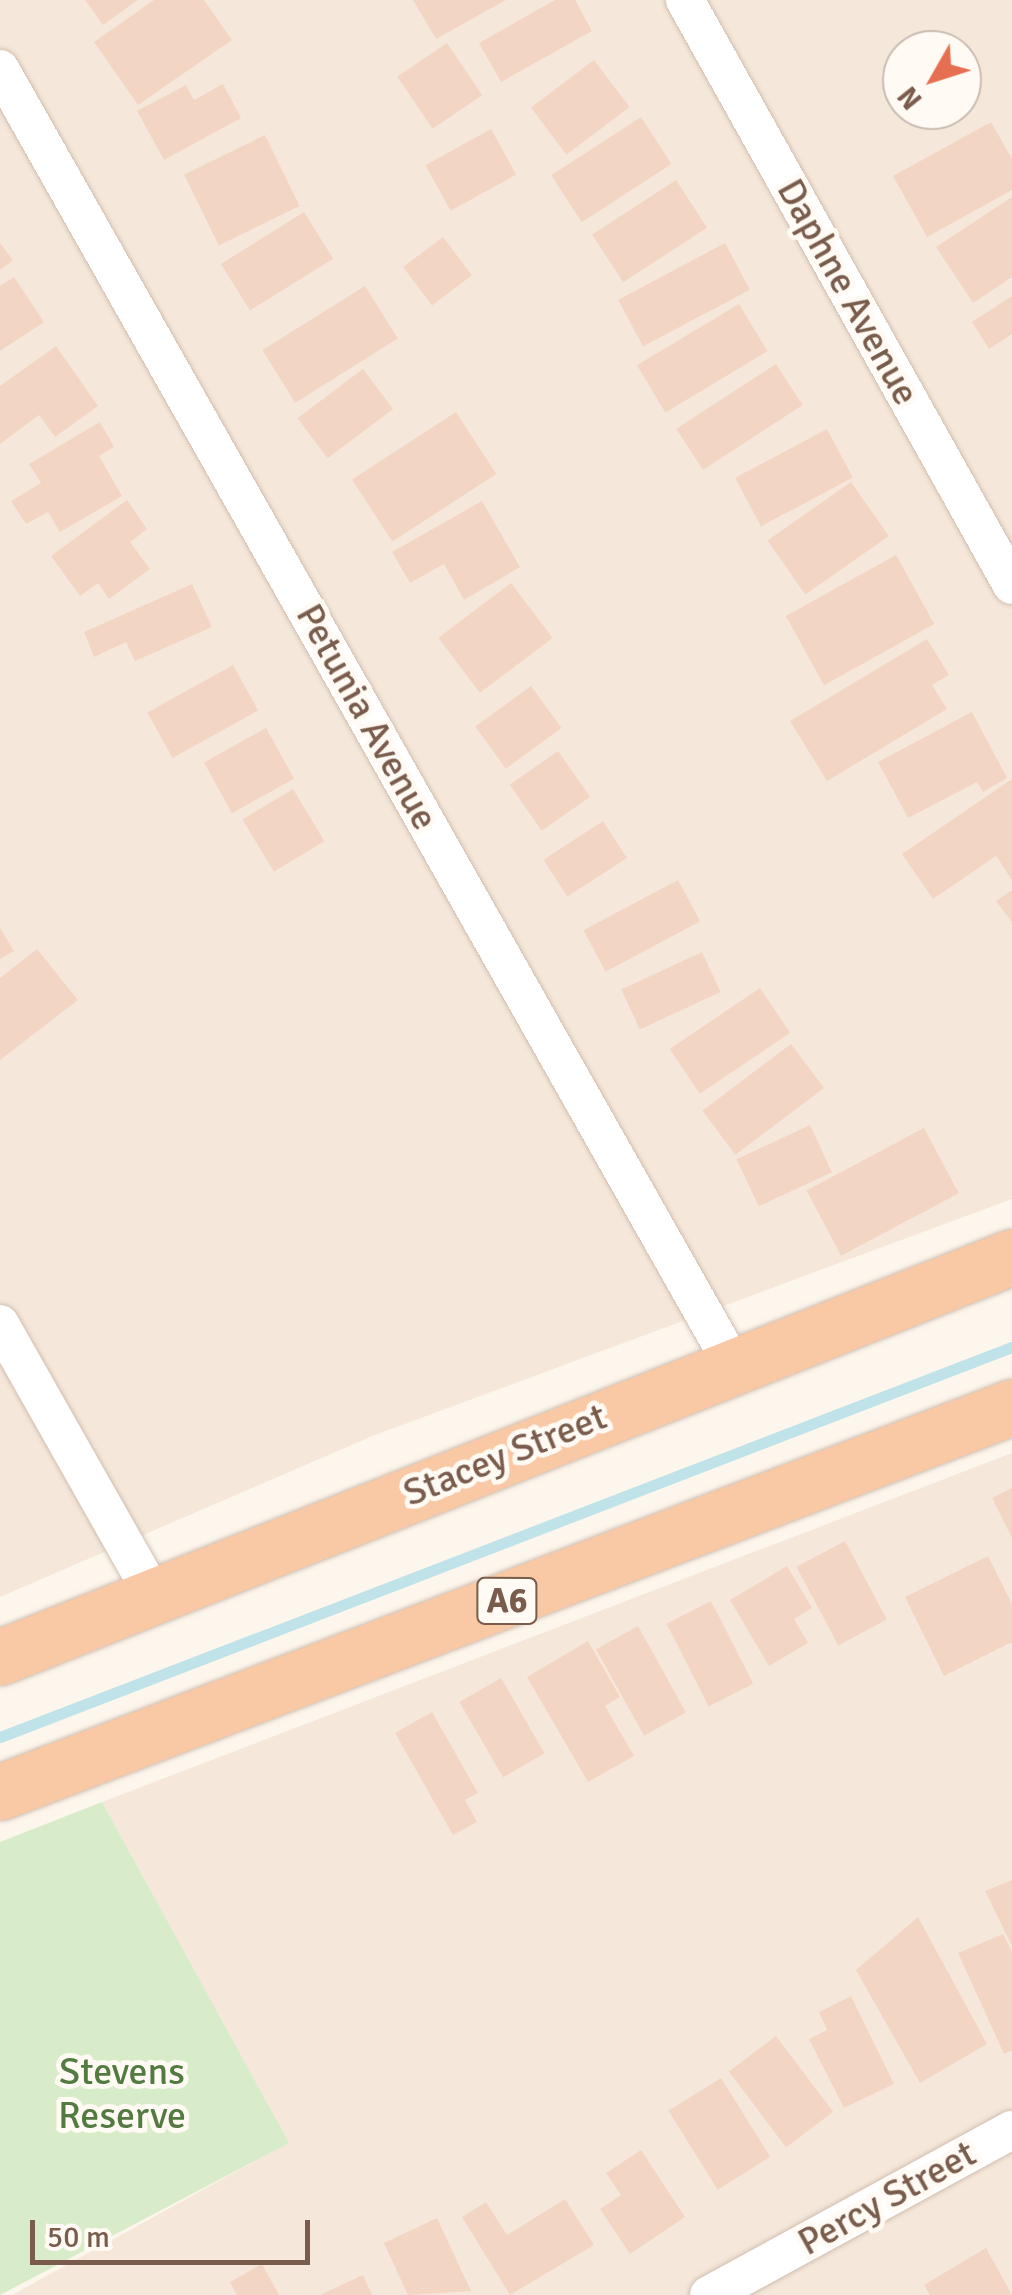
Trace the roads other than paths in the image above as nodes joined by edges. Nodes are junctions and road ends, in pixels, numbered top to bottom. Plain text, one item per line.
1 (685, 0) edge
2 (0, 69) edge
3 (1012, 585) edge
4 (1012, 1257) edge
5 (0, 1324) edge
6 (733, 1365) junction
7 (1012, 1407) edge
8 (152, 1594) junction
9 (0, 1657) edge
10 (0, 1792) edge
11 (1012, 2130) edge
12 (709, 2295) edge

1 - 3 street, Daphne Avenue
2 - 6 street, Petunia Avenue
4 - 6 highway, Stacey Street
5 - 8 street
6 - 8 highway, Stacey Street
7 - 10 highway, A6
8 - 9 highway, Stacey Street
11 - 12 street, Percy Street

